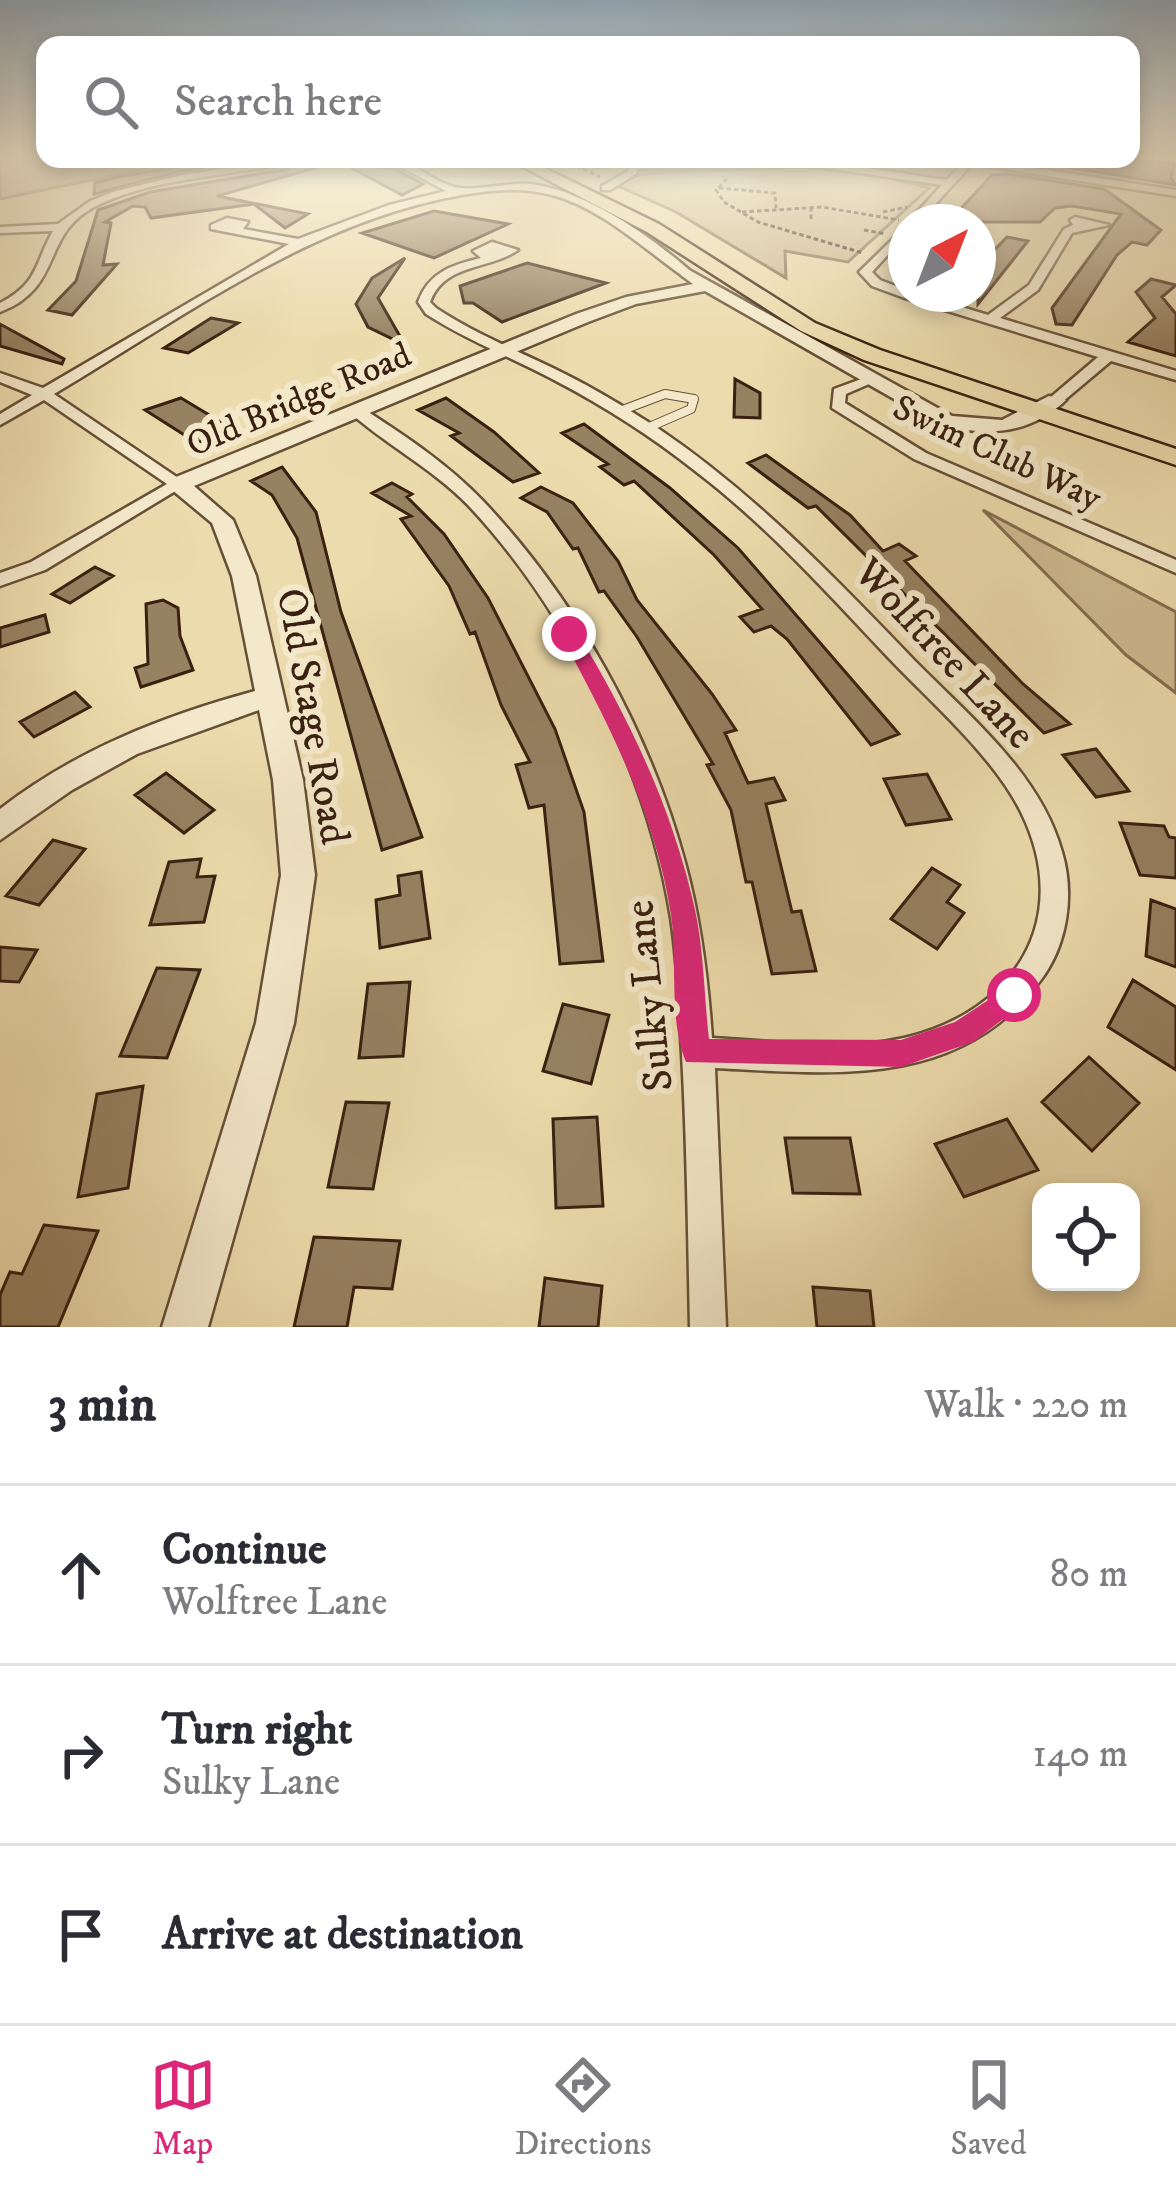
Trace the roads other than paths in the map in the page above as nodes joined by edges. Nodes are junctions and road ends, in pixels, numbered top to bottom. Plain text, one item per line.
1 (69, 219) edge
2 (364, 219) edge
3 (608, 219) edge
4 (636, 219) edge
5 (659, 219) edge
6 (1079, 226) dead end
7 (60, 227) junction
8 (0, 230) edge
9 (233, 230) dead end
10 (299, 243) junction
11 (888, 245) edge
12 (485, 256) dead end
13 (688, 274) junction
14 (705, 286) junction
15 (888, 287) edge
16 (632, 300) junction
17 (0, 308) edge
18 (965, 312) edge
19 (991, 320) junction
20 (503, 349) junction
21 (1109, 356) junction
22 (1176, 376) edge
23 (0, 377) edge
24 (869, 381) junction
25 (44, 394) junction
26 (1047, 406) junction
27 (354, 410) junction
28 (620, 411) junction
29 (0, 420) edge
30 (647, 428) junction
31 (1176, 439) edge
32 (1176, 457) edge
33 (179, 484) junction
34 (1176, 567) edge
35 (0, 580) edge
36 (269, 697) junction
37 (0, 827) edge
38 (696, 1052) junction
39 (185, 1327) edge
40 (708, 1327) edge

1 - 7 street
2 - 10 street
3 - 13 street
4 - 26 main road
5 - 26 main road
6 - 19 street
7 - 8 street
7 - 17 street
9 - 10 street
10 - 25 street
11 - 15 street
12 - 20 street, Wolftree Lane
13 - 14 street
13 - 16 street, Old Bridge Road
14 - 16 street, Old Bridge Road
14 - 24 street
16 - 20 street, Old Bridge Road
18 - 19 street
19 - 21 street
20 - 27 street, Old Bridge Road
20 - 28 street, Wolftree Lane
21 - 22 street
21 - 26 street
23 - 25 street, Old Stage Road
24 - 26 street
24 - 34 street, Swim Club Way
25 - 29 street
25 - 33 street, Old Stage Road
26 - 31 main road
26 - 32 main road
27 - 33 street, Old Bridge Road
27 - 38 street, Sulky Lane
28 - 30 street, Wolftree Lane
28 - 30 lane
30 - 38 street, Wolftree Lane
33 - 35 street, Old Bridge Road
33 - 36 street, Old Stage Road
36 - 37 street
36 - 39 street, Old Stage Road
38 - 40 street, Sulky Lane

